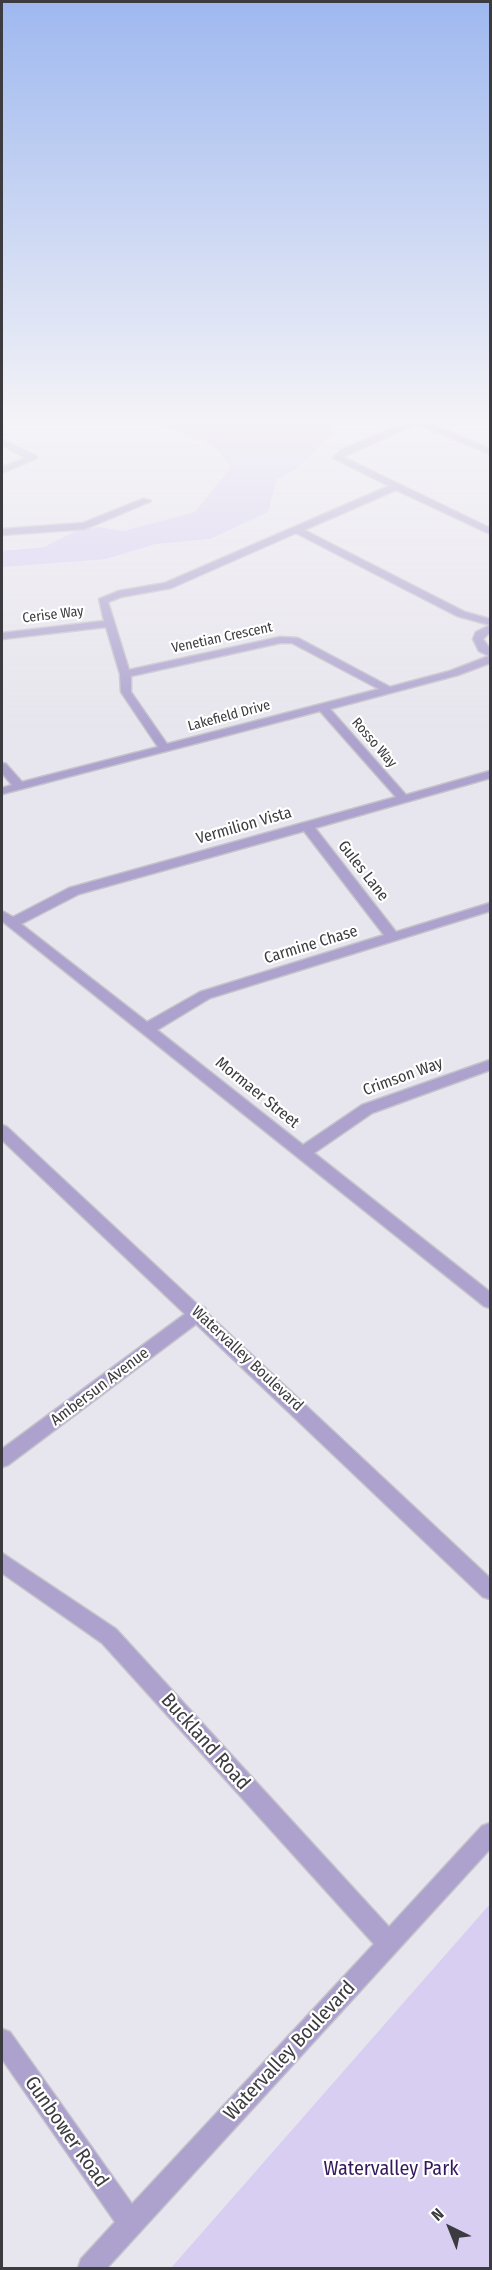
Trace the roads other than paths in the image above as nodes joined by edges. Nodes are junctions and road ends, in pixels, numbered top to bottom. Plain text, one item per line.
1 (58, 528) edge
2 (302, 528) edge
3 (297, 530) junction
4 (2, 532) edge
5 (461, 614) junction
6 (490, 622) edge
7 (109, 624) junction
8 (490, 628) edge
9 (2, 636) edge
10 (479, 639) junction
11 (490, 653) edge
12 (490, 659) edge
13 (459, 670) junction
14 (125, 674) junction
15 (386, 689) junction
16 (322, 707) junction
17 (164, 748) junction
18 (2, 766) edge
19 (490, 775) edge
20 (19, 786) junction
21 (2, 790) edge
22 (404, 799) junction
23 (307, 826) junction
24 (490, 907) edge
25 (7, 919) edge
26 (393, 937) junction
27 (147, 1029) junction
28 (490, 1065) edge
29 (2, 1131) edge
30 (303, 1153) junction
31 (490, 1300) edge
32 (199, 1314) junction
33 (6, 1450) edge
34 (2, 1562) edge
35 (490, 1590) edge
36 (490, 1834) edge
37 (389, 1944) junction
38 (2, 2040) edge
39 (131, 2224) junction
40 (90, 2268) edge

1 - 4 street
2 - 3 street
3 - 5 street
3 - 7 street
5 - 6 street
5 - 10 street
7 - 9 street, Cerise Way
7 - 14 street
8 - 10 street
10 - 11 street
10 - 13 street
12 - 13 street, Lakefield Drive
13 - 15 street, Lakefield Drive
14 - 15 street, Venetian Crescent
14 - 17 street
15 - 16 street, Lakefield Drive
16 - 17 street, Lakefield Drive
16 - 22 street, Rosso Way
17 - 20 street, Lakefield Drive
18 - 20 street
19 - 22 street, Vermilion Vista
20 - 21 street, Lakefield Drive
22 - 23 street, Vermilion Vista
23 - 25 street, Vermilion Vista
23 - 26 street, Gules Lane
24 - 26 street, Carmine Chase
25 - 27 street, Mormaer Street
26 - 27 street, Carmine Chase
27 - 30 street, Mormaer Street
28 - 30 street, Crimson Way
29 - 32 street, Watervalley Boulevard
30 - 31 street, Mormaer Street
32 - 33 street, Ambersun Avenue
32 - 35 street, Watervalley Boulevard
34 - 37 street, Buckland Road
36 - 37 street, Watervalley Boulevard
37 - 39 street, Watervalley Boulevard
38 - 39 street, Gunbower Road
39 - 40 street, Watervalley Boulevard

